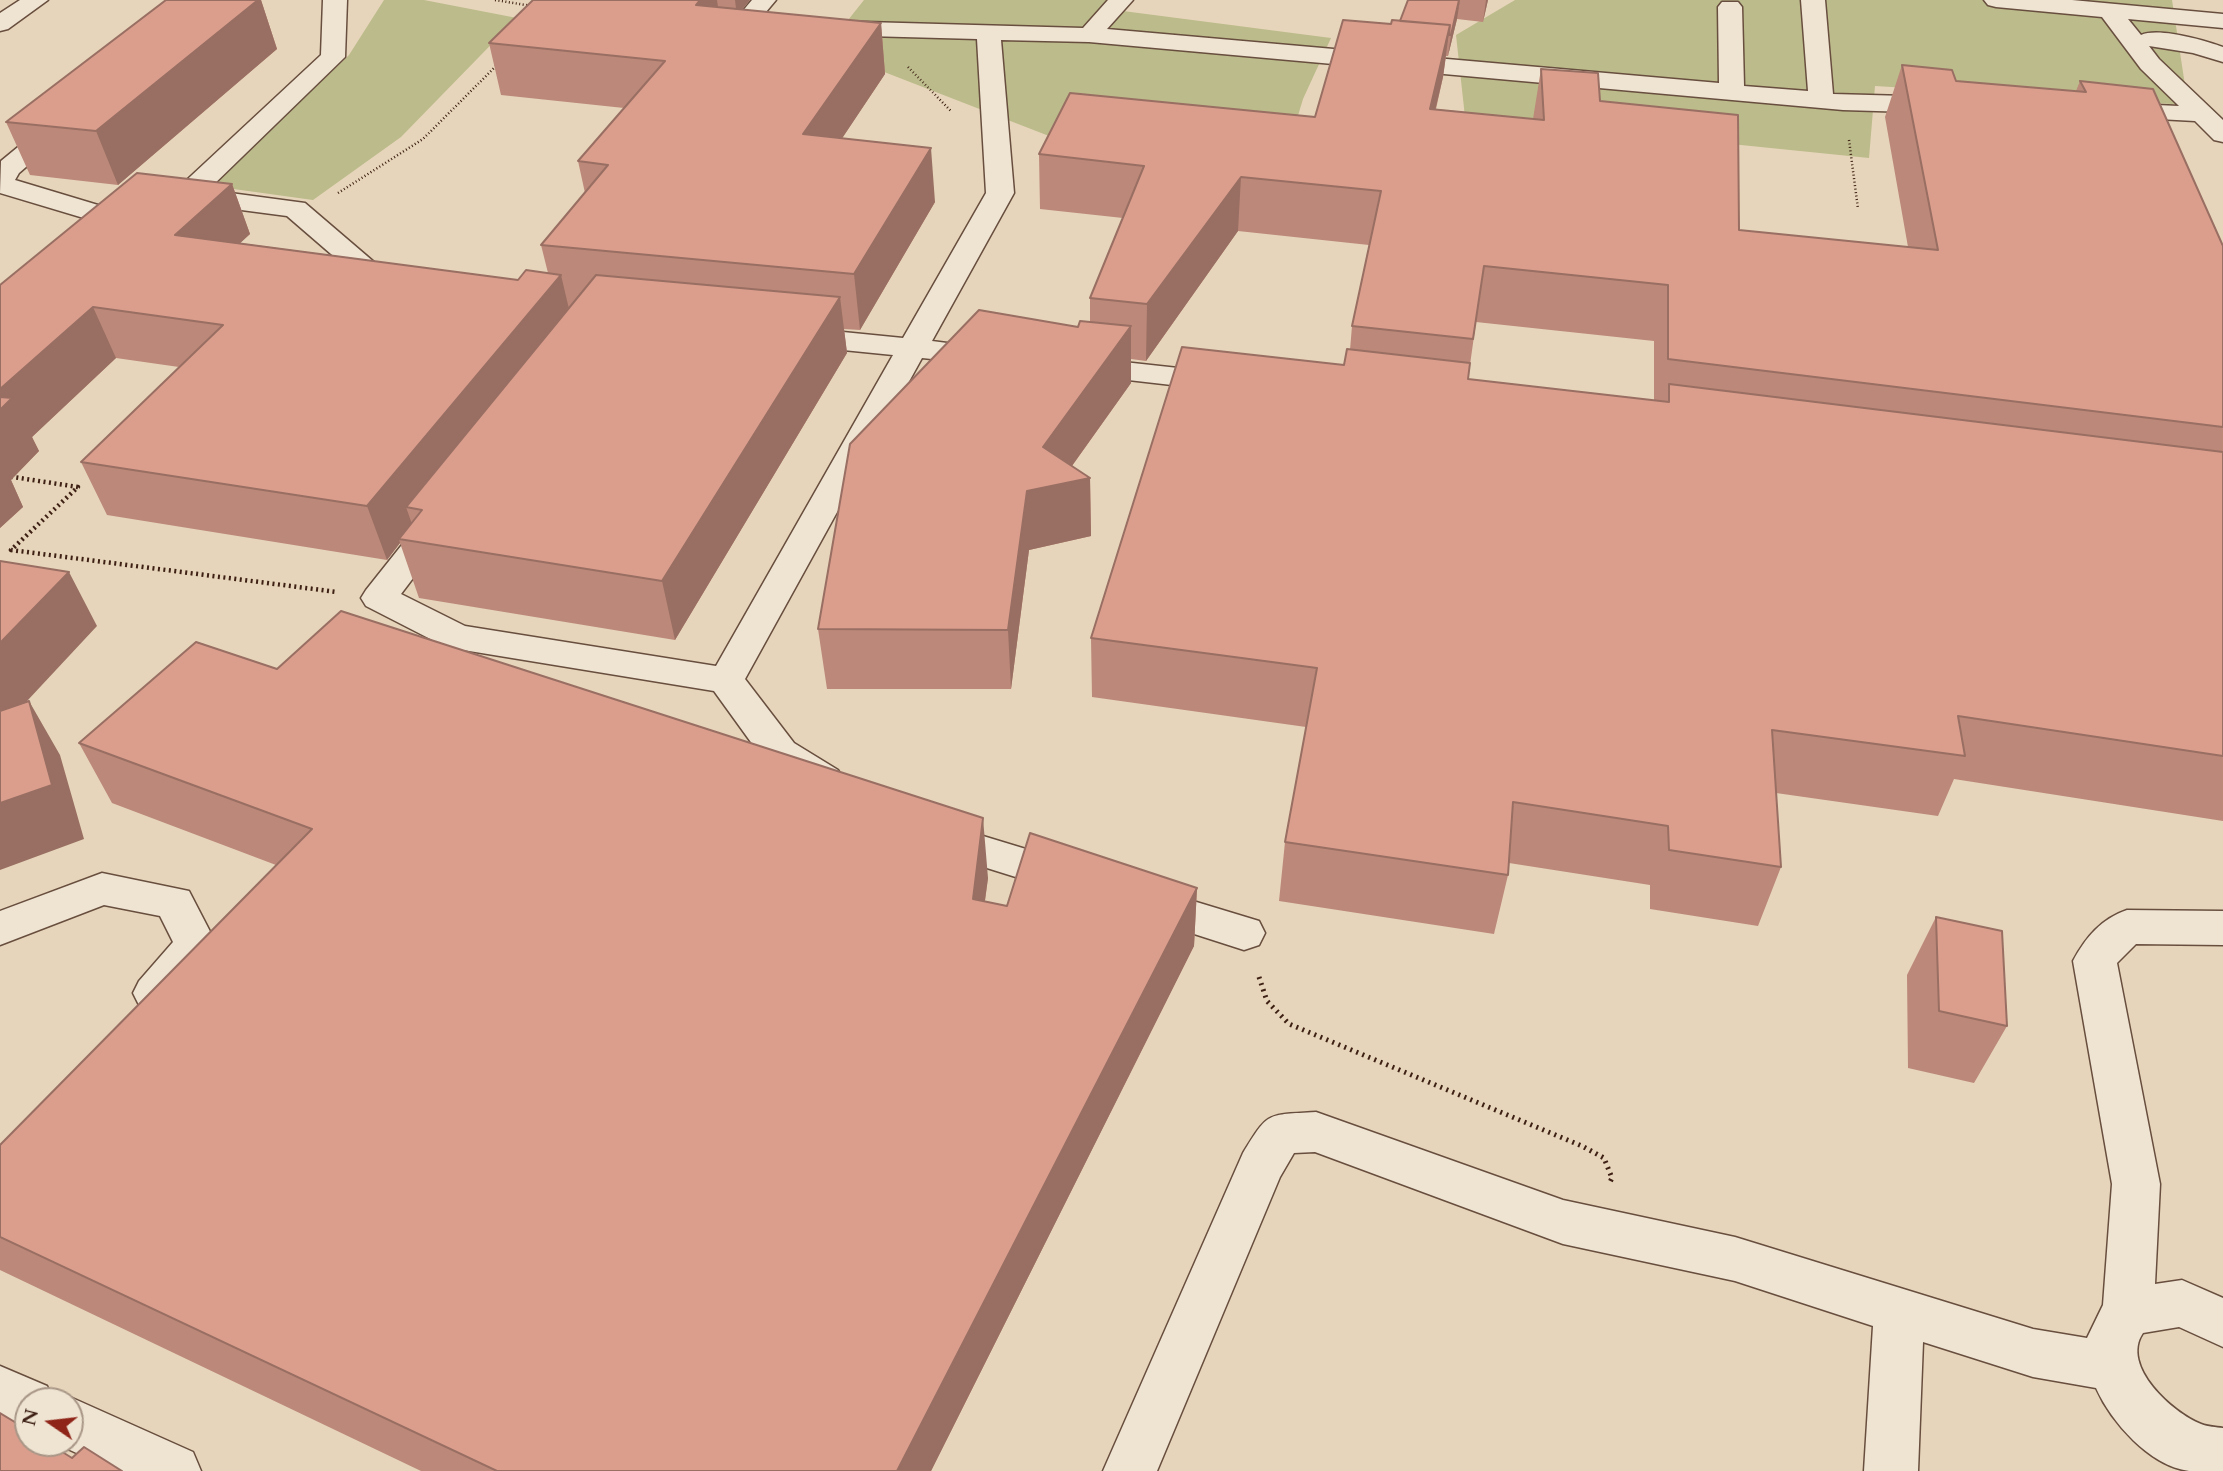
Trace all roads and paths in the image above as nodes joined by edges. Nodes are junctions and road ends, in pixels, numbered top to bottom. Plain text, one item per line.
1 (36, 0) edge
2 (335, 0) edge
3 (495, 0) edge
4 (764, 0) edge
5 (1121, 0) edge
6 (1813, 0) edge
7 (1996, 0) edge
8 (541, 7) edge
9 (1730, 7) dead end
10 (2223, 7) edge
11 (2149, 14) edge
12 (2223, 22) edge
13 (715, 23) edge
14 (0, 24) edge
15 (742, 26) junction
16 (768, 26) edge
17 (807, 27) edge
18 (872, 29) junction
19 (988, 31) junction
20 (1089, 35) junction
21 (2223, 46) edge
22 (2223, 55) edge
23 (497, 65) edge
24 (1732, 92) junction
25 (1832, 101) junction
26 (83, 106) edge
27 (1962, 106) edge
28 (2081, 110) edge
29 (2202, 114) junction
30 (2223, 134) edge
31 (998, 160) junction
32 (187, 195) junction
33 (1858, 208) dead end
34 (295, 209) junction
35 (416, 295) edge
36 (762, 333) edge
37 (911, 348) junction
38 (1258, 386) edge
39 (0, 475) edge
40 (455, 501) edge
41 (379, 598) junction
42 (726, 680) junction
43 (860, 802) edge
44 (907, 827) edge
45 (0, 928) edge
46 (2223, 928) edge
47 (1244, 933) joint
48 (133, 1019) edge
49 (1563, 1222) junction
50 (1899, 1311) junction
51 (2128, 1312) junction
52 (2223, 1323) edge
53 (2113, 1367) junction
54 (84, 1429) edge
55 (2176, 1454) edge
56 (2223, 1454) edge
57 (174, 1471) edge
58 (1130, 1471) edge
59 (1891, 1471) edge

1 - 14 street
2 - 32 street
3 - 8 path
4 - 15 street
5 - 20 street
6 - 25 street
7 - 11 street
9 - 24 street
10 - 11 street
11 - 12 street
11 - 21 street
11 - 22 street
11 - 29 street
13 - 15 street
15 - 16 street
17 - 18 street
18 - 19 street
18 - 31 path
19 - 20 street
19 - 31 street
20 - 24 street
23 - 34 path
24 - 25 street
25 - 27 street
25 - 33 path
26 - 32 street
28 - 29 street
29 - 30 street
31 - 37 street
32 - 34 street
34 - 35 street
36 - 37 street
37 - 38 street
37 - 42 street
39 - 41 path
40 - 41 street
41 - 42 street
42 - 43 street
44 - 47 street
45 - 48 street
46 - 51 street
47 - 49 path
49 - 50 street
49 - 58 street
50 - 53 street
50 - 59 street
51 - 52 street
51 - 53 street
53 - 55 street
54 - 57 street
55 - 56 street

